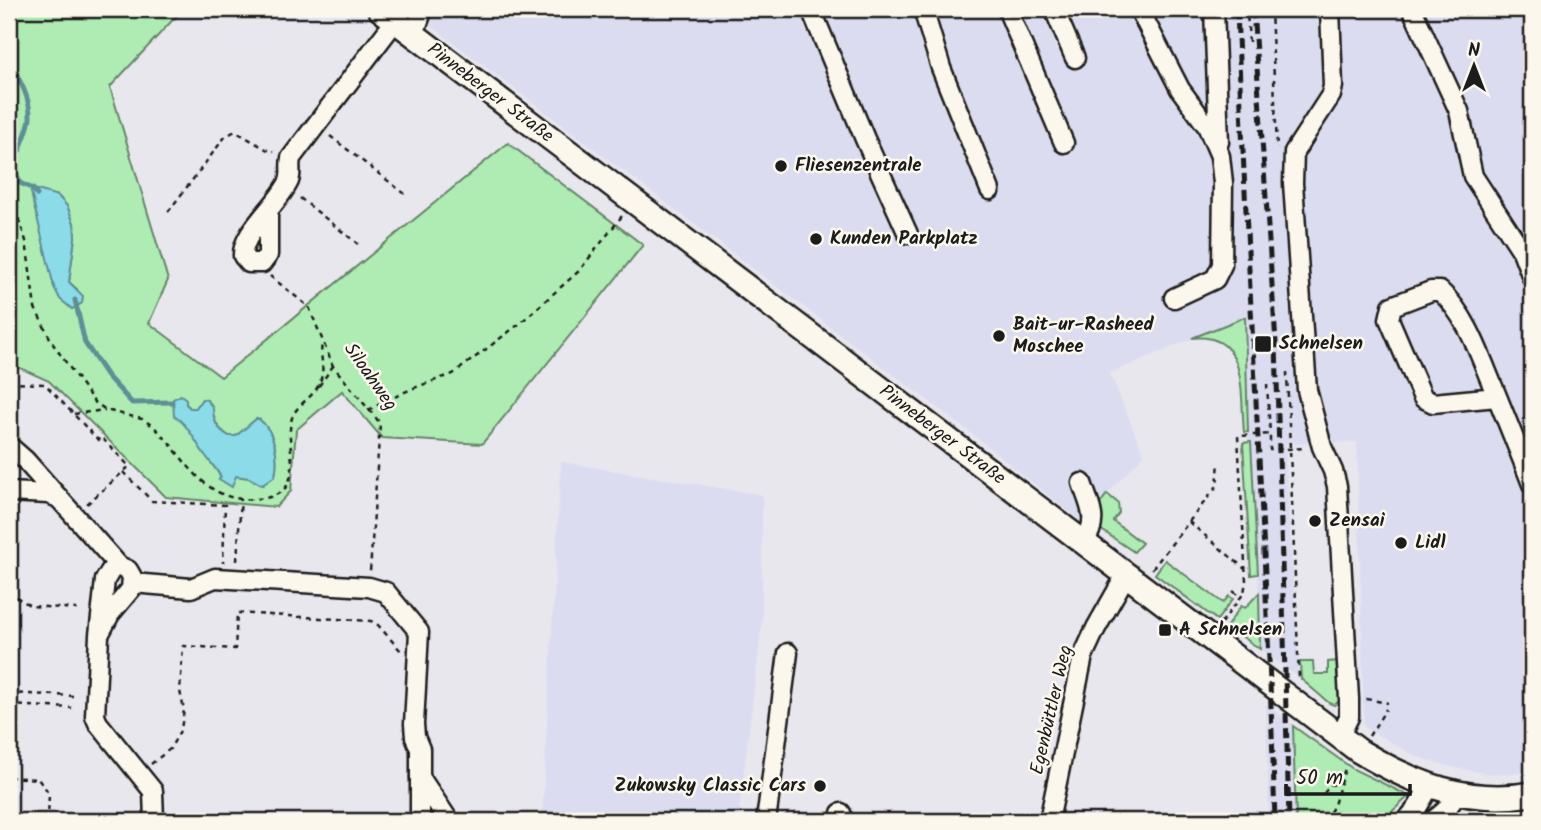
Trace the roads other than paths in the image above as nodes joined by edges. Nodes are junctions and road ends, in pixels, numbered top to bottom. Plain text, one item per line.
1 (424, 9) edge
2 (811, 9) edge
3 (923, 9) edge
4 (1007, 9) edge
5 (1054, 9) edge
6 (1139, 9) edge
7 (1214, 9) edge
8 (1330, 9) edge
9 (1412, 9) edge
10 (396, 21) edge
11 (1075, 58) dead end
12 (1064, 143) dead end
13 (1220, 156) junction
14 (990, 190) dead end
15 (908, 234) dead end
16 (253, 264) road end
17 (1532, 278) edge
18 (1174, 298) dead end
19 (1497, 397) junction
20 (9, 446) edge
21 (17, 461) edge
22 (1082, 483) dead end
23 (1532, 484) edge
24 (9, 492) edge
25 (59, 498) junction
26 (1083, 542) junction
27 (119, 566) junction
28 (1133, 580) junction
29 (133, 583) junction
30 (99, 635) junction
31 (788, 653) dead end
32 (1350, 745) junction
33 (420, 777) junction
34 (1430, 786) junction
35 (1458, 793) junction
36 (1532, 794) edge
37 (154, 821) edge
38 (419, 821) edge
39 (449, 821) edge
40 (765, 821) edge
41 (1049, 821) edge
42 (1406, 821) edge
43 (1433, 821) edge

1 - 10 street
2 - 15 street
3 - 14 street
4 - 12 street
5 - 11 street
6 - 13 street
7 - 13 street
8 - 32 street
9 - 17 street
10 - 16 street
10 - 26 main road, Pinneberger Straße
13 - 18 street
19 - 19 street
19 - 23 street
20 - 21 street
21 - 25 street
22 - 26 street
24 - 25 street
25 - 27 street
26 - 28 main road, Pinneberger Straße
27 - 29 street
27 - 30 street
28 - 32 main road, Pinneberger Straße
28 - 41 street, Egenbüttler Weg
29 - 30 street
29 - 33 street
30 - 37 street
31 - 40 street
32 - 34 main road, Pinneberger Straße
33 - 38 street
33 - 39 street
34 - 35 main road, Pinneberger Straße
34 - 42 street
35 - 36 main road, Pinneberger Straße
35 - 43 street

